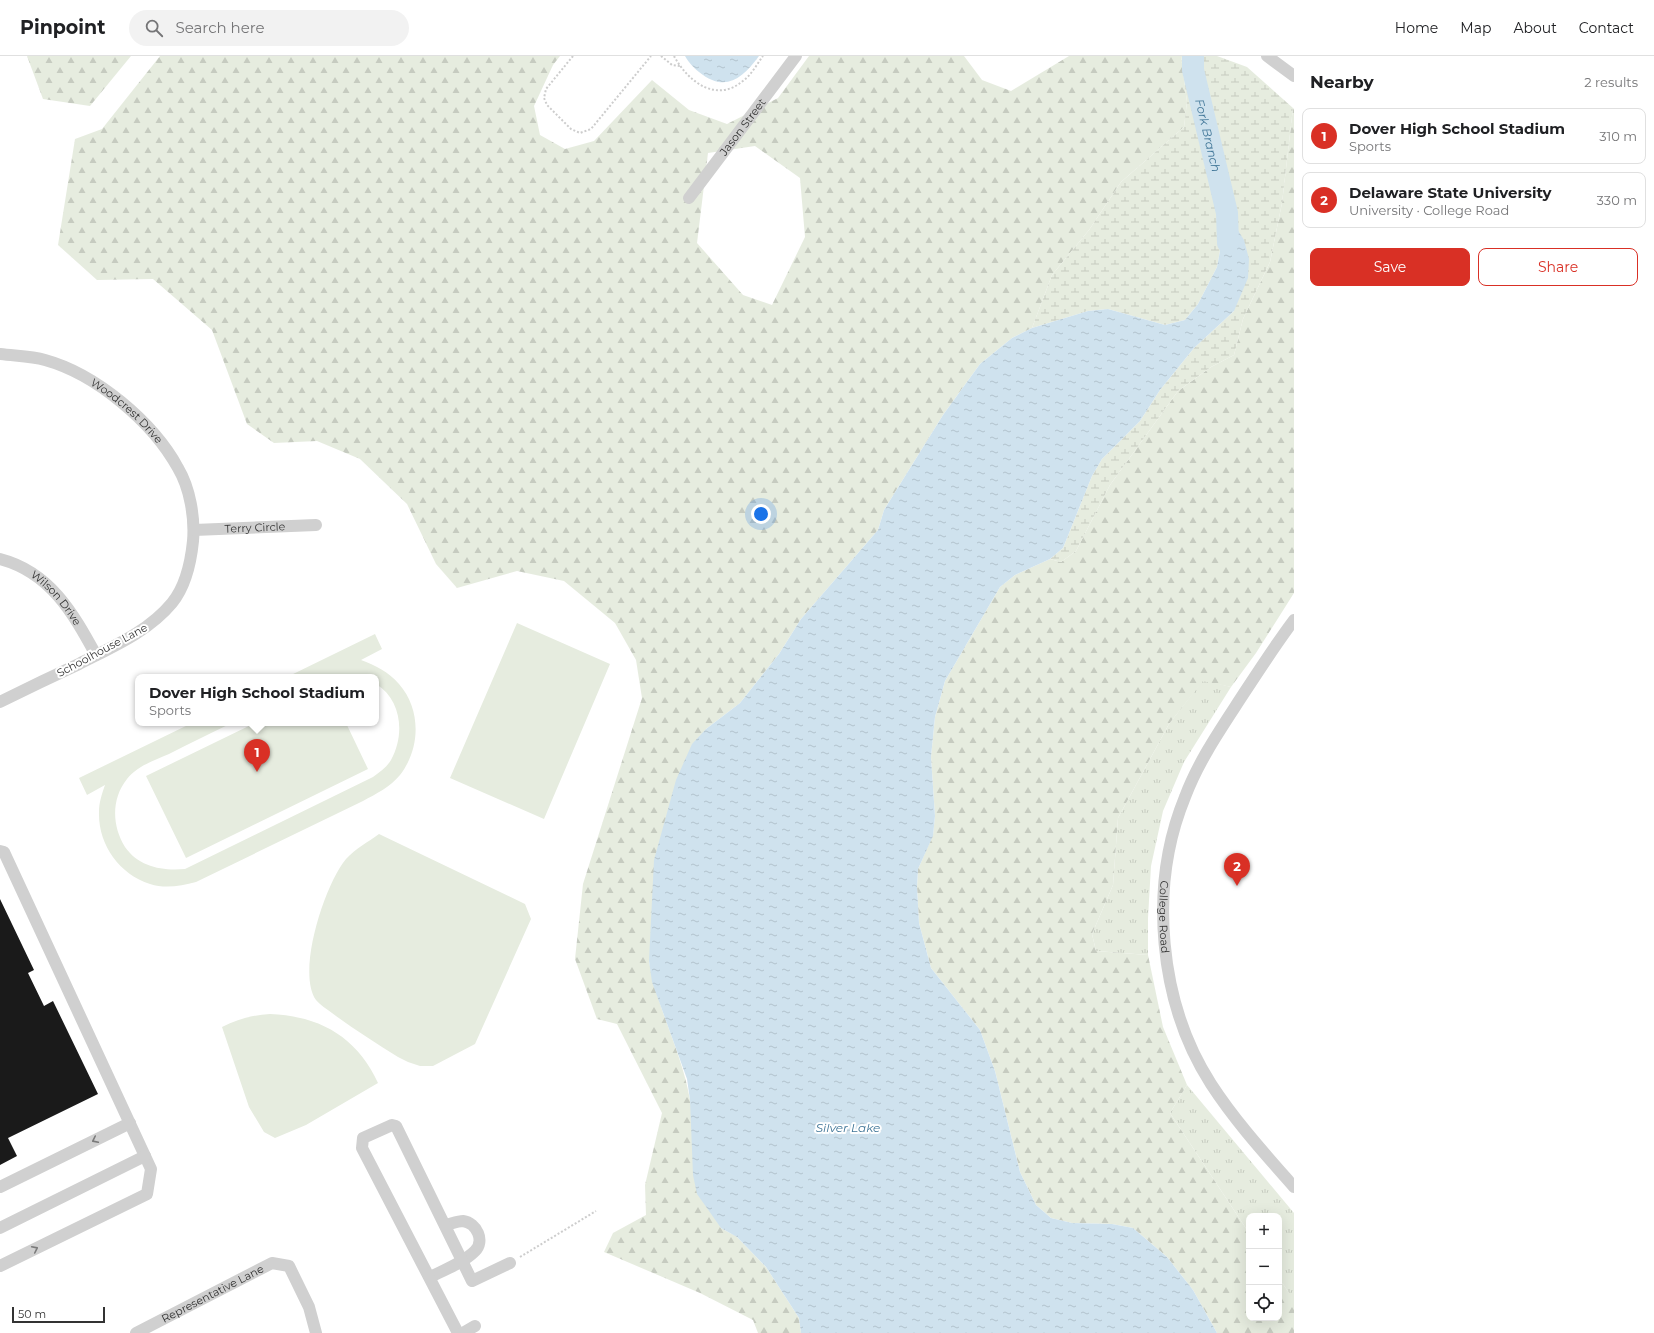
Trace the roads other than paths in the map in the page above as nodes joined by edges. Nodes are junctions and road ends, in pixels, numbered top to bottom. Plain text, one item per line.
1 (796, 56) edge
2 (1267, 56) edge
3 (1294, 76) edge
4 (688, 198) dead end
5 (0, 354) edge
6 (316, 525) dead end
7 (194, 530) junction
8 (0, 559) edge
9 (1294, 620) edge
10 (96, 655) junction
11 (0, 702) edge
12 (0, 851) edge
13 (130, 1123) junction
14 (145, 1156) junction
15 (0, 1187) edge
16 (1294, 1187) edge
17 (445, 1225) junction
18 (0, 1228) edge
19 (462, 1260) junction
20 (510, 1263) road end
21 (0, 1266) edge
22 (430, 1277) junction
23 (475, 1326) dead end
24 (136, 1333) edge
25 (316, 1333) edge
26 (458, 1333) edge
27 (463, 1333) edge

1 - 4 street, Jason Street
2 - 3 street
5 - 7 street, Woodcrest Drive
6 - 7 street, Terry Circle
7 - 10 street, Schoolhouse Lane
8 - 10 street, Wilson Drive
9 - 16 street, College Road
10 - 11 street, Schoolhouse Lane
12 - 13 street
13 - 14 street
13 -> 15 street
14 - 18 street
21 -> 14 street
17 - 19 street
17 - 19 street
17 - 22 street
19 - 20 street
19 - 22 street
22 - 26 street
23 - 27 street
24 - 25 street, Representative Lane

